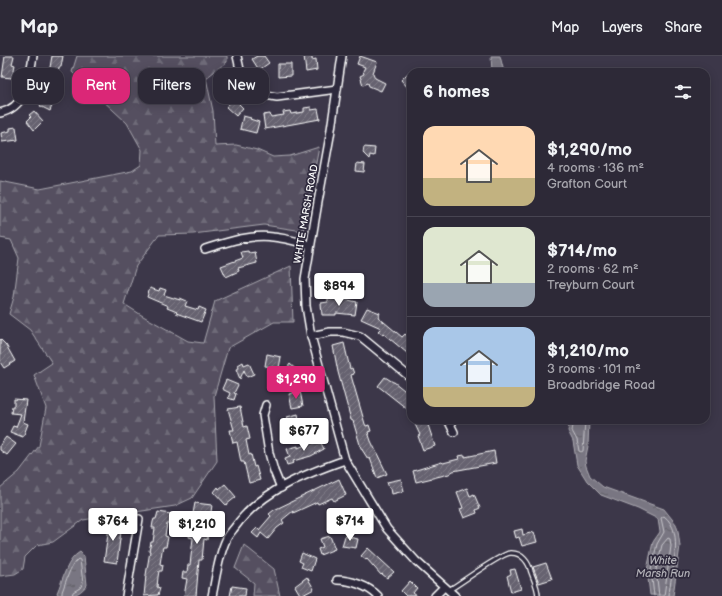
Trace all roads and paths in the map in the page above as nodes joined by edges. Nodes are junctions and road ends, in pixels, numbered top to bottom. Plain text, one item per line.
1 (33, 56) edge
2 (237, 56) edge
3 (342, 56) edge
4 (337, 89) junction
5 (0, 113) edge
6 (310, 245) junction
7 (205, 250) dead end
8 (311, 336) junction
9 (407, 375) edge
10 (266, 405) dead end
11 (450, 424) edge
12 (454, 432) dead end
13 (345, 460) junction
14 (280, 488) junction
15 (139, 519) dead end
16 (337, 580) dead end
17 (446, 589) junction
18 (126, 596) edge
19 (212, 596) edge
20 (378, 596) edge
21 (435, 596) edge
22 (454, 596) edge
23 (538, 596) edge

1 - 5 street
2 - 4 street
3 - 4 street, WHITE MARSH ROAD
4 - 6 street, WHITE MARSH ROAD
6 - 7 street
6 - 8 street, WHITE MARSH ROAD
8 - 9 street
8 - 13 street, WHITE MARSH ROAD
10 - 14 street
11 - 12 street
13 - 14 street
13 - 17 street, WHITE MARSH ROAD
14 - 19 street
15 - 18 street
16 - 20 street
17 - 21 street
17 - 22 street, WHITE MARSH ROAD
17 - 23 lane

